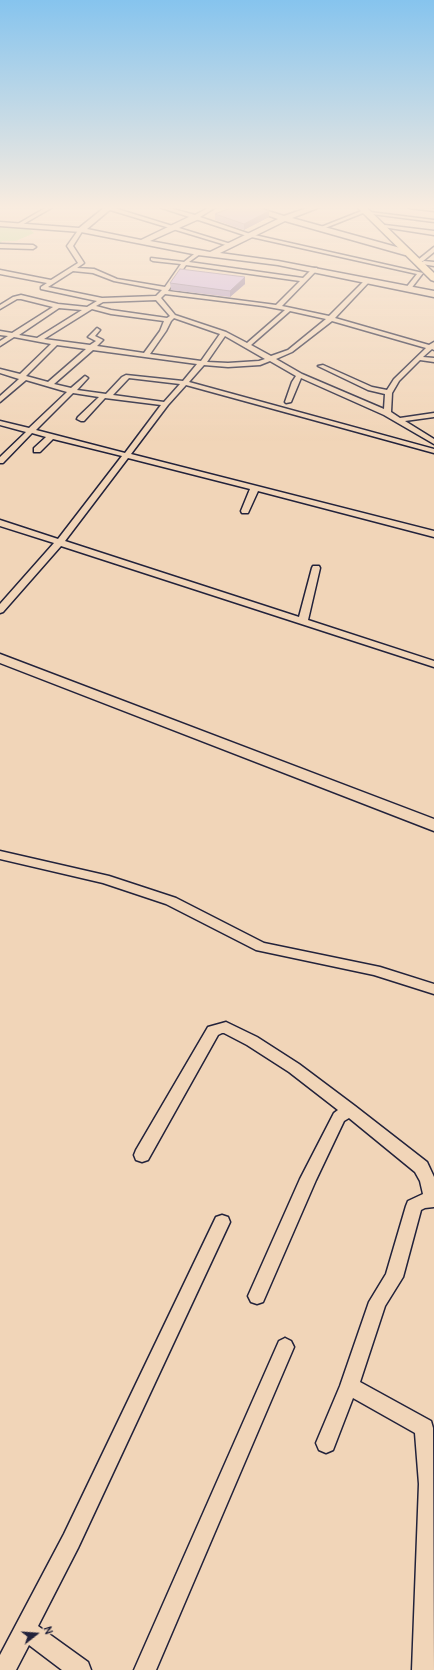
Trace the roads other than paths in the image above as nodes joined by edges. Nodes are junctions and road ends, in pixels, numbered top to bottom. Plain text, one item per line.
1 (47, 285) edge
2 (138, 285) edge
3 (169, 285) edge
4 (299, 285) edge
5 (363, 285) edge
6 (387, 285) edge
7 (411, 285) edge
8 (408, 289) junction
9 (165, 291) junction
10 (434, 294) edge
11 (158, 298) junction
12 (102, 300) junction
13 (58, 306) junction
14 (0, 307) edge
15 (277, 307) junction
16 (89, 308) junction
17 (289, 309) junction
18 (170, 318) junction
19 (331, 318) junction
20 (97, 330) dead end
21 (0, 333) edge
22 (224, 333) junction
23 (11, 335) junction
24 (38, 340) junction
25 (55, 343) junction
26 (0, 344) edge
27 (248, 345) junction
28 (91, 347) junction
29 (433, 347) edge
30 (146, 355) junction
31 (418, 358) junction
32 (273, 359) junction
33 (434, 360) edge
34 (203, 362) junction
35 (321, 366) dead end
36 (2, 373) edge
37 (300, 375) junction
38 (22, 377) junction
39 (85, 378) dead end
40 (185, 383) junction
41 (50, 384) junction
42 (72, 391) junction
43 (389, 393) junction
44 (105, 396) junction
45 (0, 400) edge
46 (288, 402) dead end
47 (166, 404) junction
48 (387, 413) junction
49 (434, 415) edge
50 (81, 419) dead end
51 (399, 420) junction
52 (1, 425) edge
53 (31, 430) junction
54 (52, 436) junction
55 (434, 442) edge
56 (37, 450) dead end
57 (434, 451) edge
58 (127, 454) junction
59 (0, 461) edge
60 (255, 488) junction
61 (245, 511) dead end
62 (0, 523) edge
63 (434, 534) edge
64 (60, 542) junction
65 (316, 568) dead end
66 (0, 610) edge
67 (303, 622) junction
68 (0, 658) edge
69 (434, 664) edge
70 (434, 825) edge
71 (0, 855) edge
72 (434, 989) edge
73 (350, 1110) junction
74 (142, 1155) dead end
75 (433, 1200) edge
76 (222, 1222) dead end
77 (258, 1296) dead end
78 (285, 1347) dead end
79 (348, 1386) junction
80 (326, 1444) dead end
81 (26, 1629) junction
82 (4, 1670) edge
83 (80, 1670) edge
84 (145, 1670) edge
85 (423, 1670) edge

1 - 12 street
2 - 9 street
3 - 9 street
4 - 15 street
5 - 19 street
6 - 8 street
7 - 8 street
8 - 10 street
9 - 11 street
9 - 15 street
11 - 12 street
11 - 18 street
12 - 16 street
13 - 14 street
13 - 16 street
13 - 23 street
15 - 17 street
16 - 18 street
16 - 24 street
17 - 19 street
17 - 27 street
18 - 22 street
18 - 30 street
19 - 29 street
19 - 32 street
20 - 28 street
21 - 23 street
22 - 27 street
22 - 34 street
23 - 24 street
23 - 26 street
24 - 25 street
25 - 28 street
25 - 38 street
27 - 32 street
28 - 30 street
28 - 41 street
29 - 31 street
30 - 34 street
31 - 33 street
31 - 43 street
32 - 34 street
32 - 37 street
34 - 40 street
35 - 43 street
36 - 38 street
37 - 46 street
37 - 48 street
38 - 41 street
38 - 45 street
39 - 42 street
40 - 44 street
40 - 47 street
40 - 57 street
41 - 42 street
42 - 44 street
42 - 53 street
43 - 48 street
44 - 47 street
44 - 50 street
47 - 58 street
48 - 51 street
49 - 51 street
51 - 55 street
52 - 53 street
53 - 54 street
53 - 59 street
54 - 56 street
54 - 58 street
58 - 60 street
58 - 64 street
60 - 61 street
60 - 63 street
62 - 64 street
64 - 66 street
64 - 67 street
65 - 67 street
67 - 69 street
68 - 70 street
71 - 72 street
73 - 74 street
73 - 75 street
73 - 77 street
75 - 79 street
76 - 81 street
78 - 84 street
79 - 80 street
79 - 85 street
81 - 82 street
81 - 83 street

